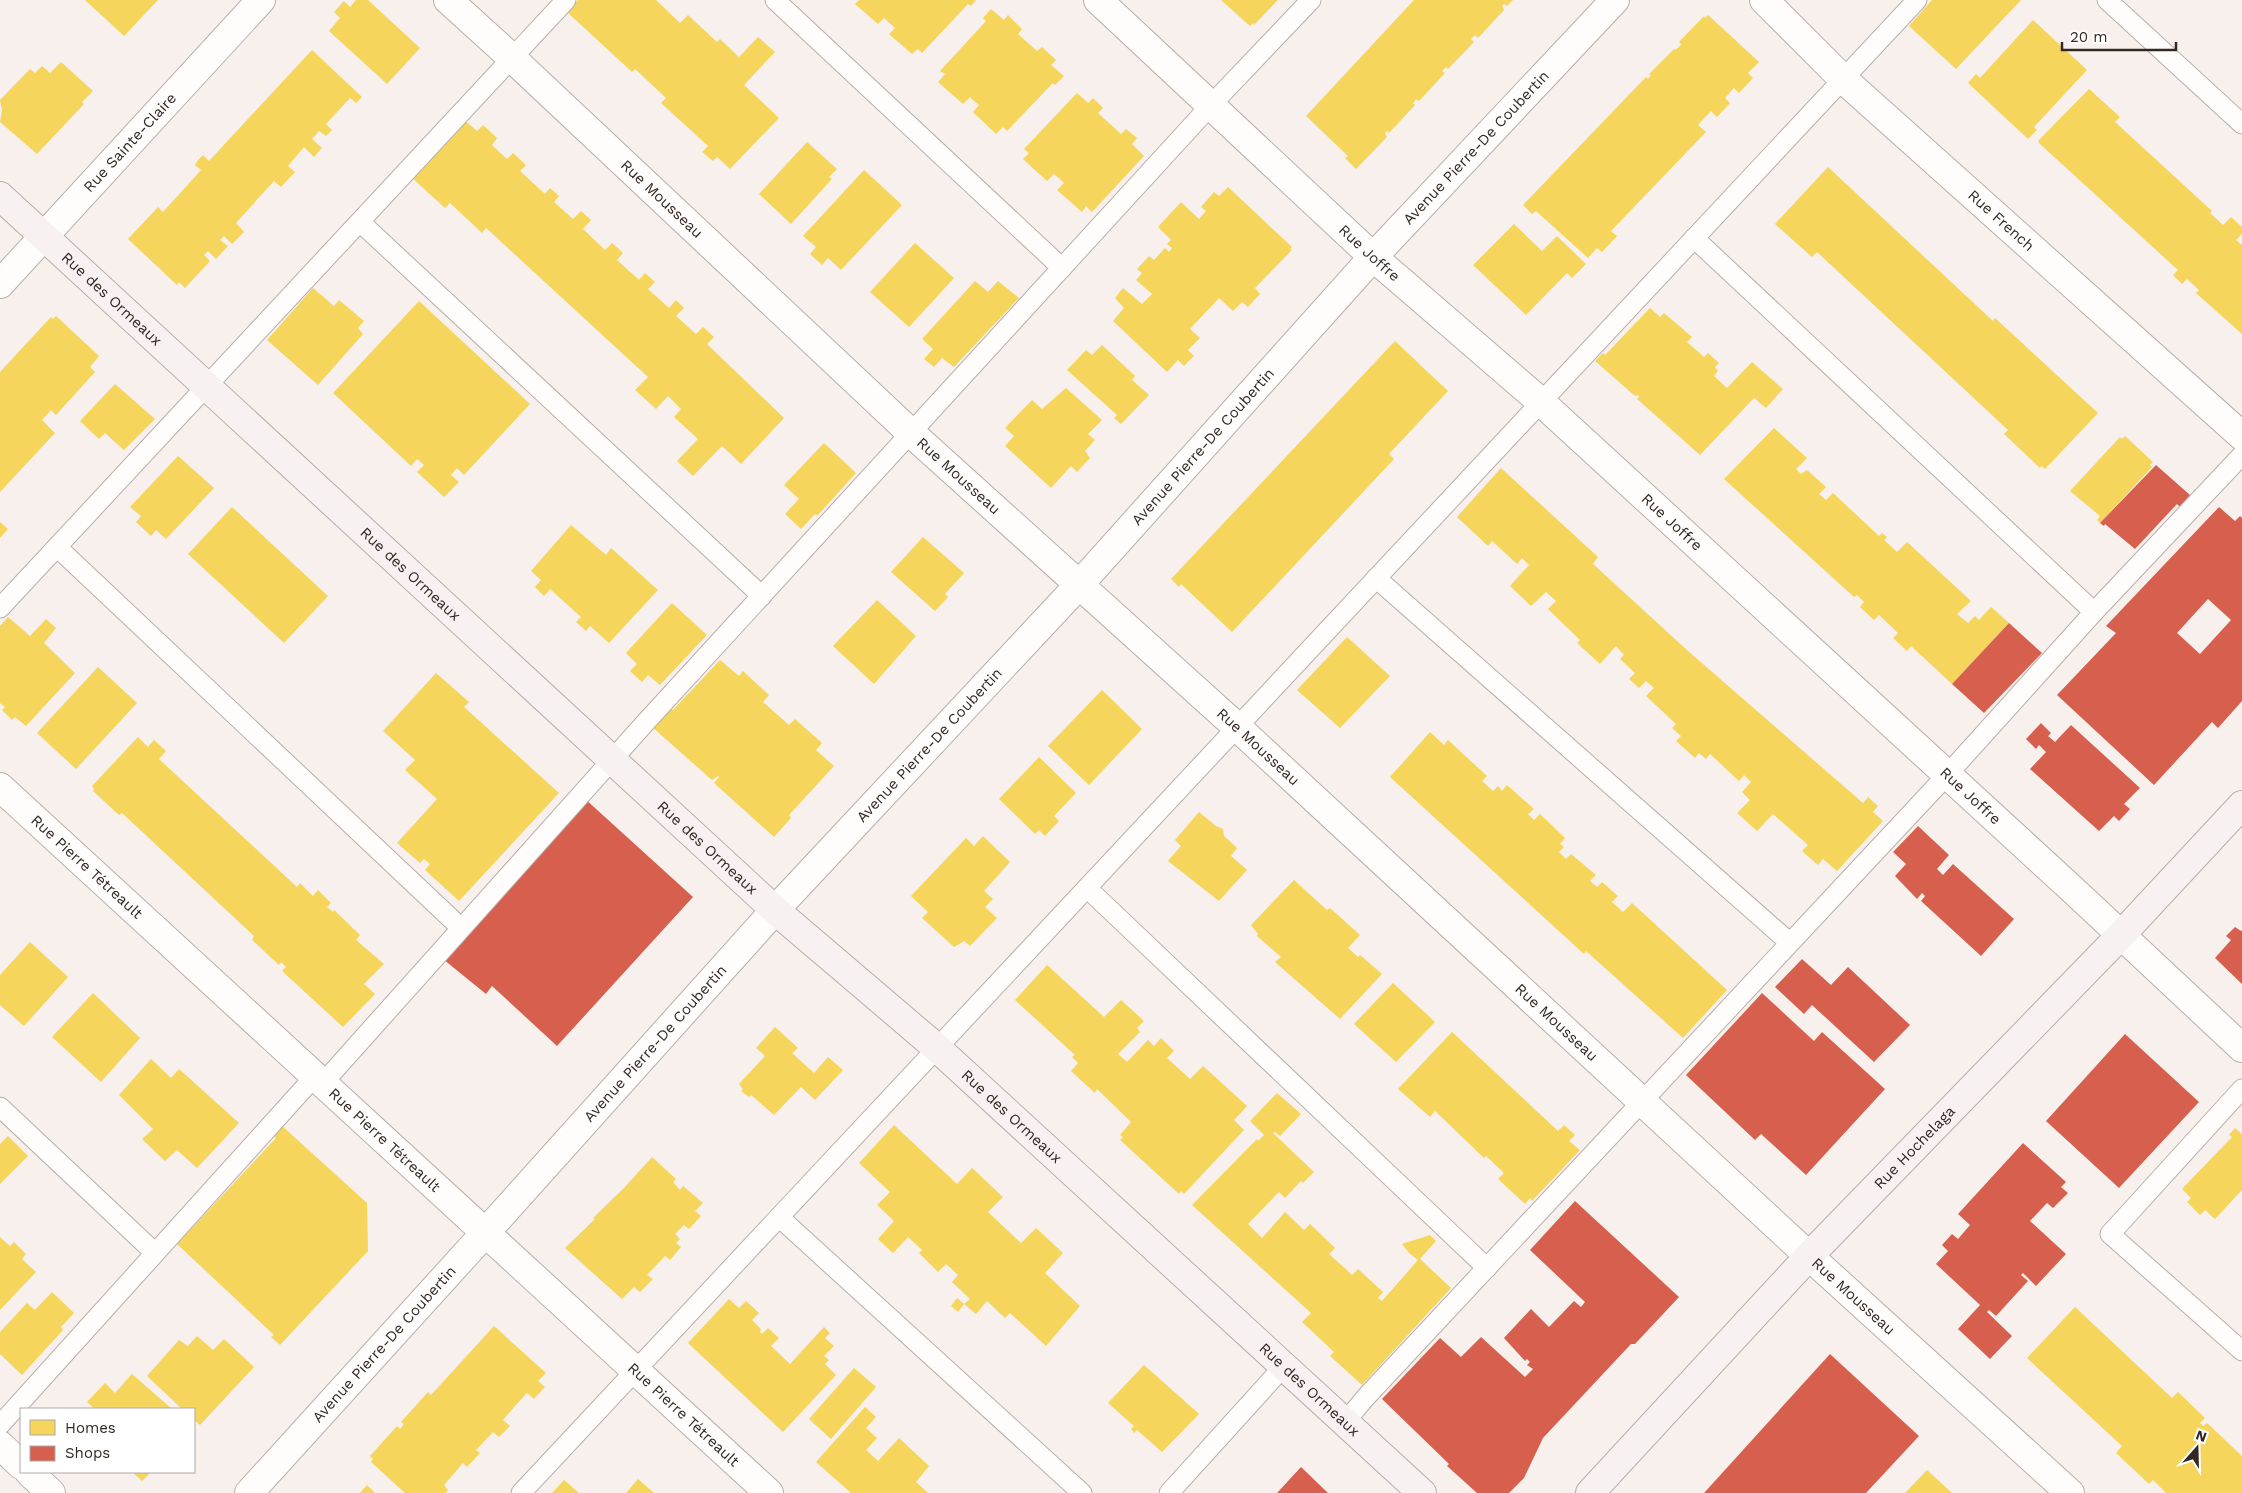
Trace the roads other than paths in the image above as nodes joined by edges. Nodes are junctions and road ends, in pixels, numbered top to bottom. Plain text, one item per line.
1 (261, 0) edge
2 (448, 0) edge
3 (566, 0) edge
4 (775, 0) edge
5 (1098, 0) edge
6 (1311, 0) edge
7 (1615, 0) edge
8 (1764, 0) edge
9 (1917, 0) edge
10 (2107, 0) edge
11 (513, 59) junction
12 (1843, 79) junction
13 (1211, 105) junction
14 (2242, 124) edge
15 (0, 196) edge
16 (360, 222) junction
17 (45, 237) junction
18 (1694, 238) junction
19 (1373, 257) junction
20 (1062, 268) junction
21 (0, 284) edge
22 (207, 385) junction
23 (1541, 402) junction
24 (911, 433) junction
25 (2242, 436) edge
26 (2242, 455) edge
27 (56, 547) junction
28 (1376, 578) junction
29 (1078, 586) junction
30 (762, 596) junction
31 (0, 608) edge
32 (2094, 612) junction
33 (1237, 727) junction
34 (613, 759) junction
35 (1947, 775) junction
36 (0, 787) edge
37 (2242, 805) edge
38 (1087, 888) junction
39 (775, 910) junction
40 (461, 928) junction
41 (2122, 935) junction
42 (1789, 942) junction
43 (937, 1048) junction
44 (2242, 1048) edge
45 (319, 1080) junction
46 (2242, 1088) edge
47 (1642, 1101) junction
48 (0, 1107) edge
49 (779, 1217) junction
50 (486, 1232) junction
51 (154, 1252) junction
52 (1809, 1256) junction
53 (1486, 1268) junction
54 (2242, 1351) edge
55 (1284, 1366) junction
56 (636, 1370) junction
57 (1345, 1422) junction
58 (0, 1424) edge
59 (0, 1445) edge
60 (20, 1464) edge
61 (30, 1473) edge
62 (52, 1493) edge
63 (249, 1493) edge
64 (521, 1493) edge
65 (769, 1493) edge
66 (1082, 1493) edge
67 (1169, 1493) edge
68 (1422, 1493) edge
69 (1590, 1493) edge
70 (2070, 1493) edge

1 - 17 street, Rue Sainte-Claire
2 - 11 street, Rue Mousseau
3 - 11 lane
4 - 20 lane
5 - 13 street, Rue Joffre
6 - 13 lane
7 - 19 street, Avenue Pierre-De Coubertin
8 - 12 street, Rue French
9 - 12 lane
10 - 14 lane
11 - 16 lane
11 - 24 street, Rue Mousseau
12 - 18 lane
12 - 25 street, Rue French
13 - 19 street, Rue Joffre
13 - 20 lane
15 - 17 street, Rue des Ormeaux
16 - 22 lane
16 - 30 lane
17 - 21 street, Rue Sainte-Claire
17 - 22 street, Rue des Ormeaux
18 - 23 lane
18 - 32 lane
19 - 23 street, Rue Joffre
19 - 29 street, Avenue Pierre-De Coubertin
20 - 24 lane
22 - 27 lane
22 - 34 street, Rue des Ormeaux
23 - 28 lane
23 - 35 street, Rue Joffre
24 - 29 street, Rue Mousseau
24 - 30 lane
26 - 32 lane
27 - 31 lane
27 - 40 lane
28 - 33 lane
28 - 42 lane
29 - 33 street, Rue Mousseau
29 - 39 street, Avenue Pierre-De Coubertin
30 - 34 lane
32 - 35 lane
33 - 38 lane
33 - 47 street, Rue Mousseau
34 - 39 street, Rue des Ormeaux
34 - 40 lane
35 - 41 street, Rue Joffre
35 - 42 lane
36 - 45 street, Rue Pierre Tétreault
37 - 41 street, Rue Hochelaga
38 - 43 lane
38 - 53 lane
39 - 43 street, Rue des Ormeaux
39 - 50 street, Avenue Pierre-De Coubertin
40 - 45 lane
41 - 44 street, Rue Joffre
41 - 52 street, Rue Hochelaga
42 - 47 lane
43 - 49 lane
43 - 55 street, Rue des Ormeaux
45 - 50 street, Rue Pierre Tétreault
45 - 51 lane
46 - 54 lane
47 - 52 street, Rue Mousseau
47 - 53 lane
48 - 51 lane
49 - 56 lane
49 - 66 lane
50 - 56 street, Rue Pierre Tétreault
50 - 63 street, Avenue Pierre-De Coubertin
51 - 58 lane
52 - 69 street, Rue Hochelaga
52 - 70 street, Rue Mousseau
53 - 57 lane
55 - 57 street, Rue des Ormeaux
55 - 67 lane
56 - 64 lane
56 - 65 street, Rue Pierre Tétreault
57 - 68 street, Rue des Ormeaux
59 - 60 street
61 - 62 street

